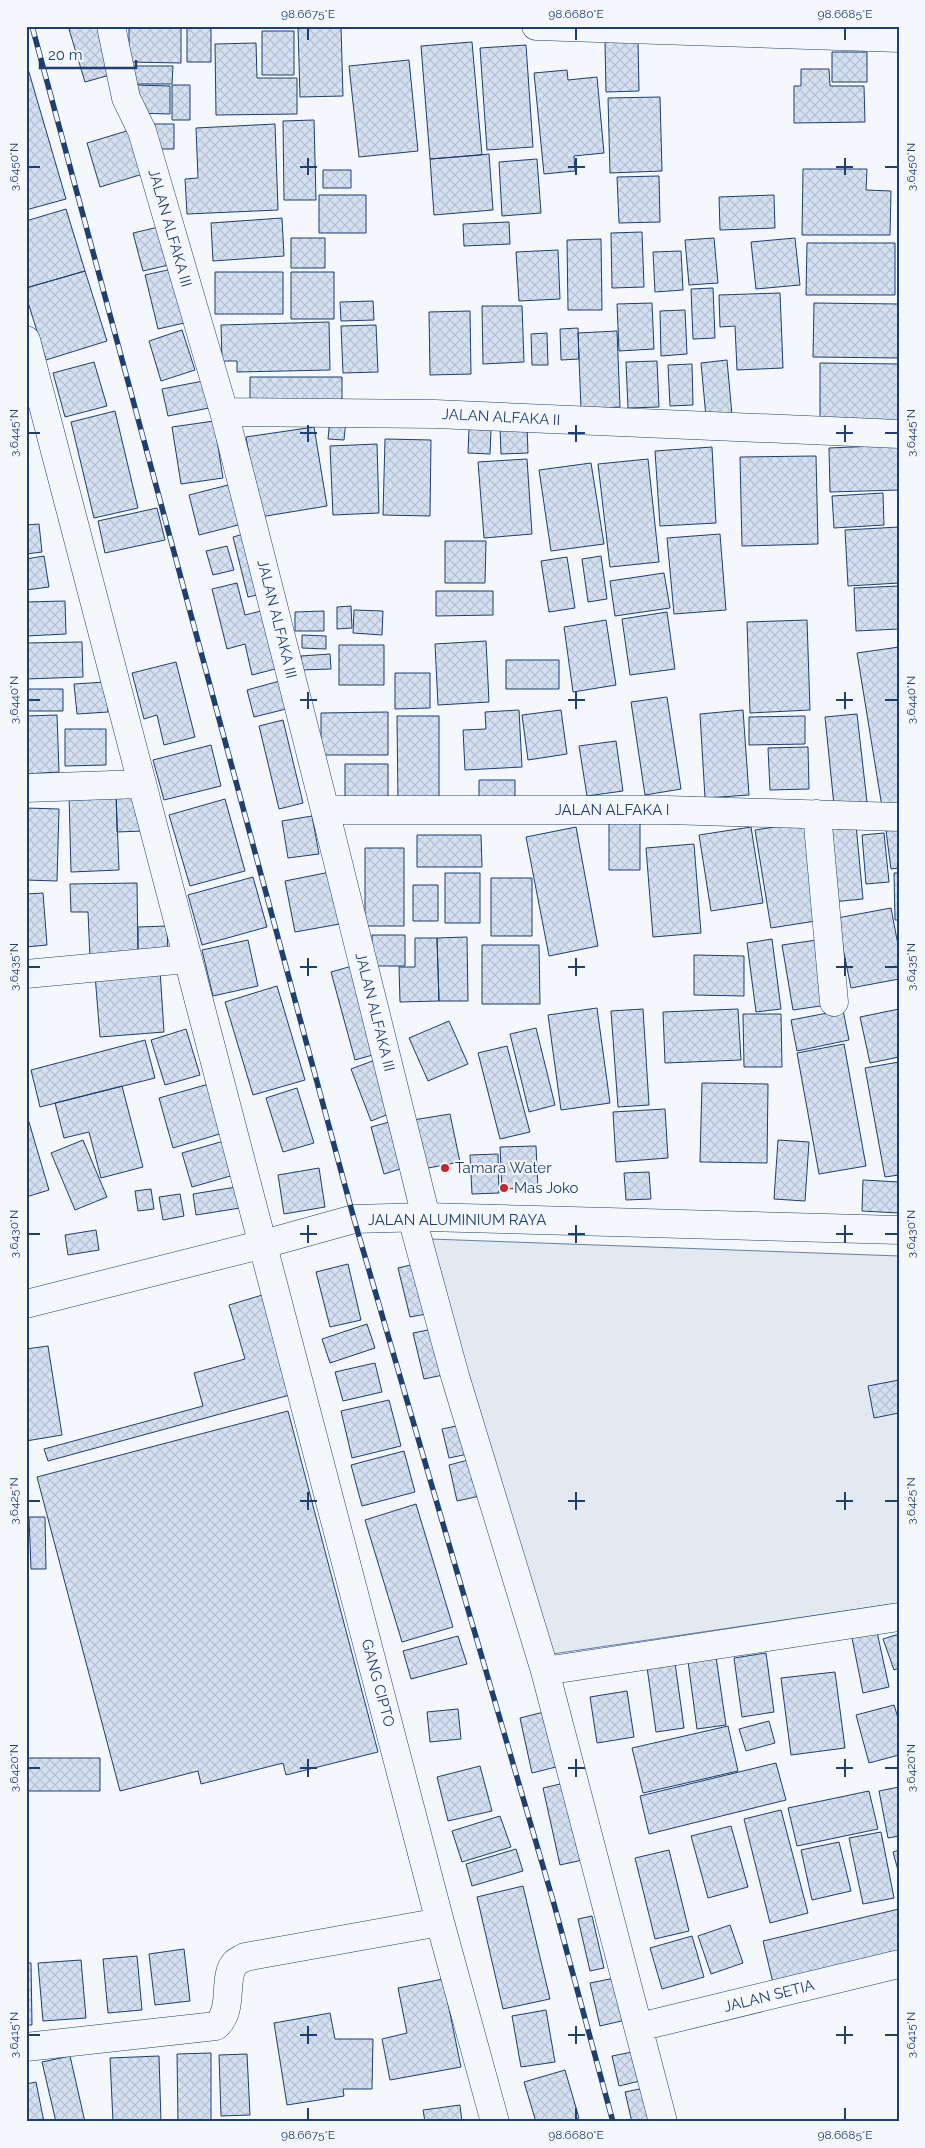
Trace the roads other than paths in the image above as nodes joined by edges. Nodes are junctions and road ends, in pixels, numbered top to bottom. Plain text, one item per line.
1 (111, 26) edge
2 (536, 26) edge
3 (899, 38) edge
4 (26, 340) edge
5 (224, 412) junction
6 (899, 434) edge
7 (141, 784) junction
8 (26, 788) edge
9 (326, 810) junction
10 (817, 814) junction
11 (899, 817) edge
12 (187, 959) junction
13 (26, 974) edge
14 (834, 1002) dead end
15 (419, 1217) junction
16 (899, 1230) edge
17 (264, 1244) junction
18 (26, 1304) edge
19 (899, 1617) edge
20 (545, 1671) junction
21 (440, 1922) junction
22 (899, 1964) edge
23 (639, 2027) junction
24 (26, 2047) edge
25 (496, 2122) edge
26 (663, 2122) edge

1 - 5 street, JALAN ALFAKA III
2 - 3 street
4 - 7 street, GANG CIPTO
5 - 6 street, JALAN ALFAKA II
5 - 9 street, JALAN ALFAKA III
7 - 8 street
7 - 12 street, GANG CIPTO
9 - 10 street, JALAN ALFAKA I
9 - 15 street, JALAN ALFAKA III
10 - 11 street, JALAN ALFAKA I
10 - 14 street
12 - 13 street
12 - 17 street, GANG CIPTO
15 - 16 street, JALAN ALUMINIUM RAYA
15 - 17 street, JALAN ALUMINIUM RAYA
15 - 20 street, JALAN ALFAKA III
17 - 18 street, JALAN ALUMINIUM RAYA
17 - 21 street, GANG CIPTO
19 - 20 street
20 - 23 street, JALAN ALFAKA III
21 - 24 street
21 - 25 street, GANG CIPTO
22 - 23 street, JALAN SETIA
23 - 26 street, JALAN ALFAKA III

